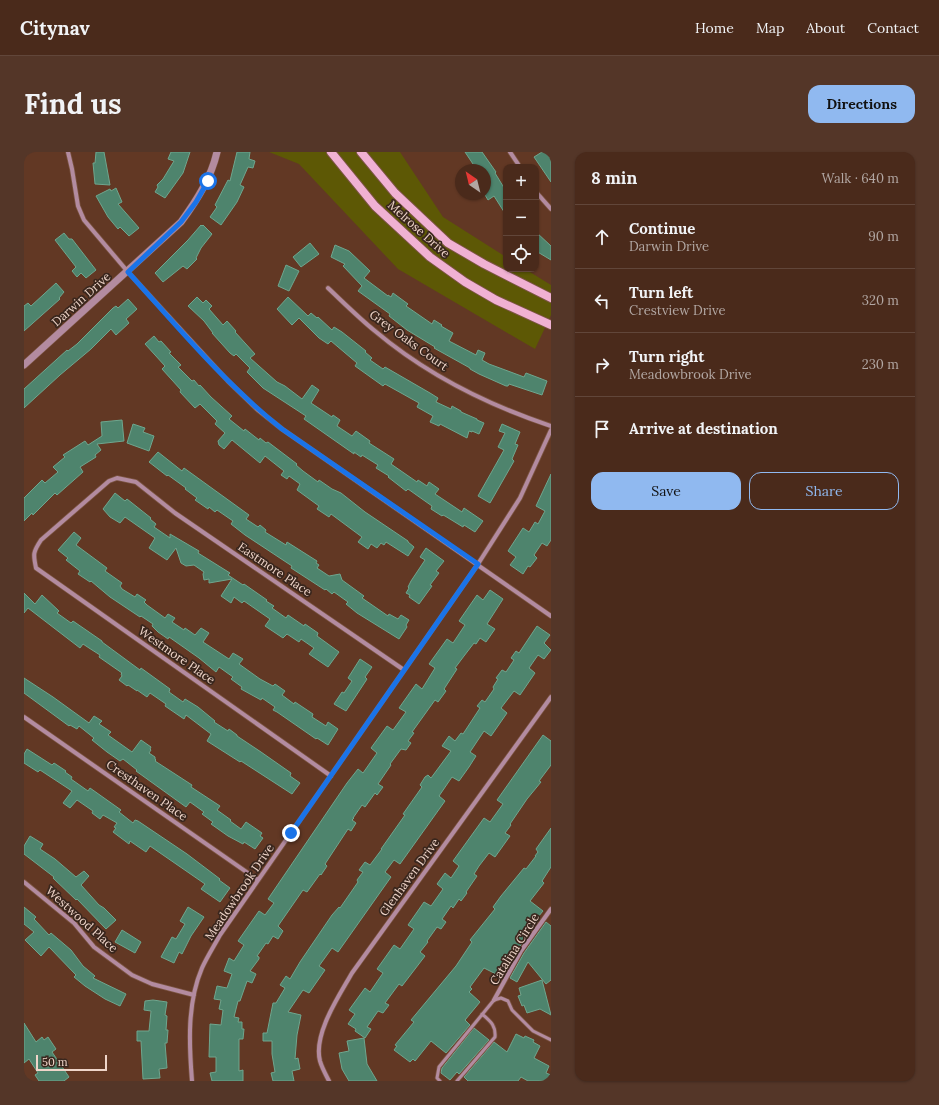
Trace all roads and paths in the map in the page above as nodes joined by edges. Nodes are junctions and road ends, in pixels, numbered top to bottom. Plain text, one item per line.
1 (68, 152) edge
2 (217, 152) edge
3 (331, 152) edge
4 (361, 152) edge
5 (510, 152) edge
6 (518, 164) edge
7 (539, 195) edge
8 (551, 209) edge
9 (128, 272) junction
10 (328, 288) dead end
11 (551, 298) edge
12 (551, 325) edge
13 (24, 365) edge
14 (551, 426) edge
15 (551, 430) edge
16 (136, 482) joint
17 (478, 564) junction
18 (551, 616) edge
19 (404, 670) junction
20 (551, 697) edge
21 (24, 717) edge
22 (331, 776) junction
23 (258, 880) junction
24 (24, 882) edge
25 (551, 909) edge
26 (194, 995) junction
27 (494, 1000) junction
28 (482, 1014) junction
29 (551, 1040) edge
30 (192, 1081) edge
31 (328, 1081) edge
32 (440, 1081) edge
33 (456, 1081) edge

1 - 9 street
2 - 9 street, Darwin Drive
3 - 12 main road, Melrose Drive
4 - 11 main road, Melrose Drive
5 - 6 street
7 - 8 street
9 - 13 street, Darwin Drive
9 - 17 street
10 - 14 street, Grey Oaks Court
15 - 17 street, Meadowbrook Drive
16 - 19 street, Eastmore Place
16 - 22 street, Westmore Place
17 - 18 street
17 - 19 street, Meadowbrook Drive
19 - 22 street, Meadowbrook Drive
20 - 31 street, Glenhaven Drive
21 - 23 street, Cresthaven Place
22 - 23 street, Meadowbrook Drive
23 - 26 street, Meadowbrook Drive
24 - 26 street, Westwood Place
25 - 27 street, Catalina Circle
26 - 30 street, Meadowbrook Drive
27 - 28 lane, Catalina Circle
27 - 29 lane, Catalina Circle
28 - 32 lane, Catalina Circle
28 - 33 lane

